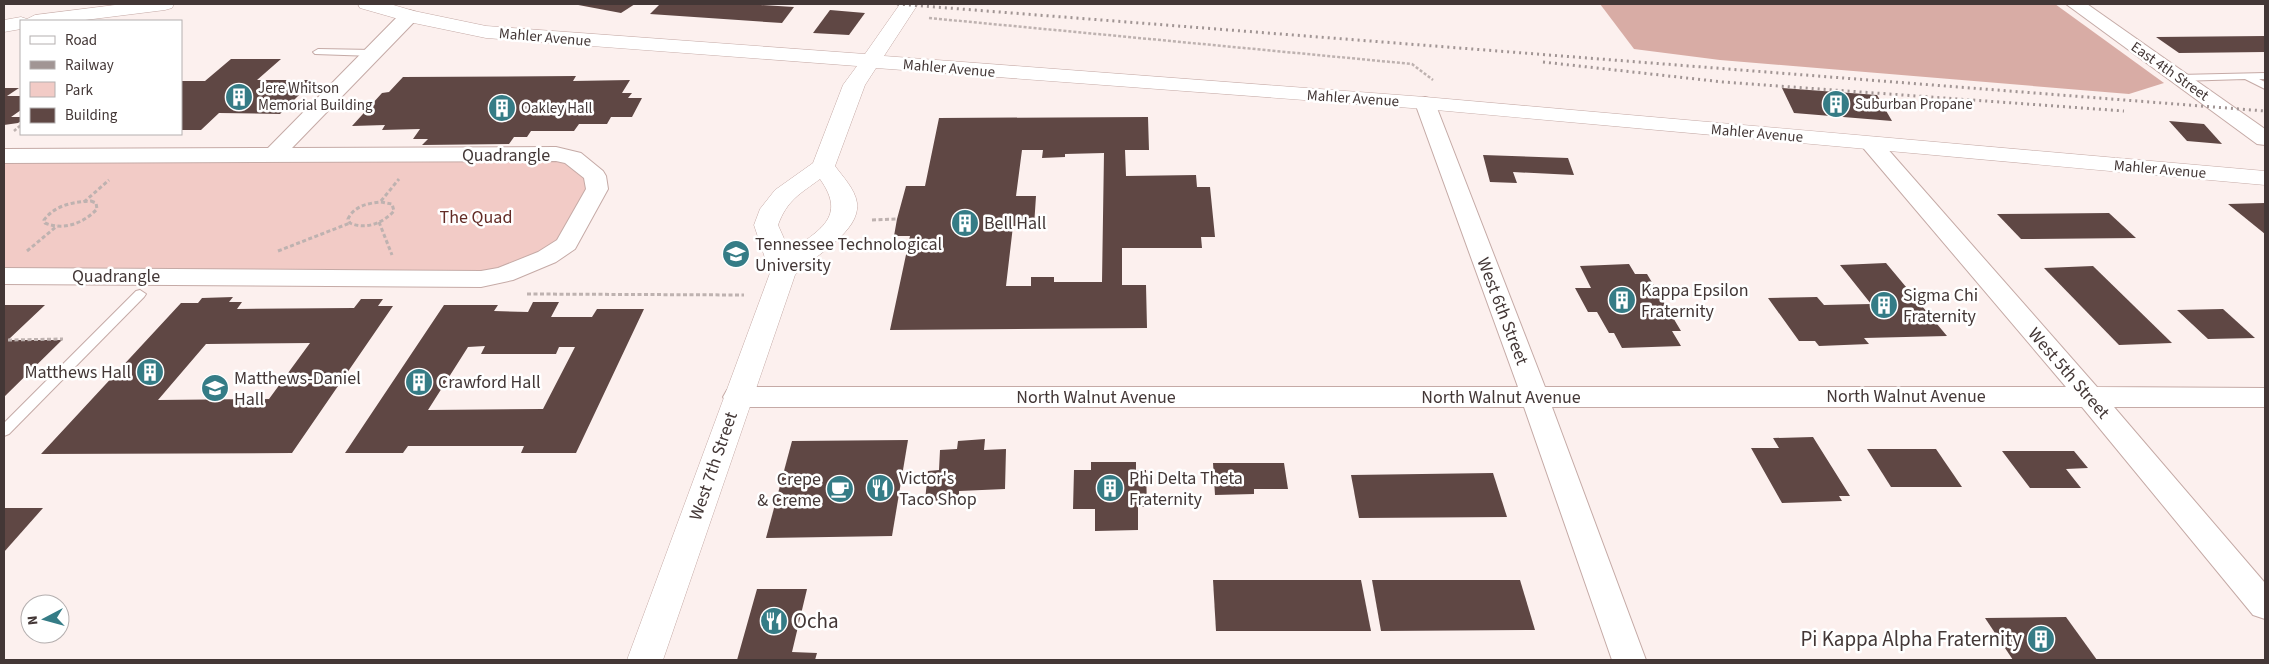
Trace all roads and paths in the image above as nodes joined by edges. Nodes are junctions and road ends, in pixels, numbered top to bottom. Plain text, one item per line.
1 (164, 4) edge
2 (367, 4) edge
3 (909, 4) edge
4 (2075, 4) edge
5 (453, 8) dead end
6 (409, 16) junction
7 (43, 20) edge
8 (20, 23) edge
9 (4, 26) edge
10 (486, 32) junction
11 (318, 52) dead end
12 (373, 53) junction
13 (868, 62) junction
14 (2265, 76) edge
15 (2248, 77) junction
16 (2179, 78) junction
17 (2265, 86) edge
18 (1425, 103) junction
19 (2265, 139) edge
20 (1870, 144) junction
21 (278, 150) dead end
22 (4, 156) edge
23 (824, 166) junction
24 (2265, 178) edge
25 (897, 219) dead end
26 (868, 220) dead end
27 (81, 221) joint
28 (357, 226) joint
29 (783, 273) junction
30 (4, 276) edge
31 (140, 294) dead end
32 (67, 339) dead end
33 (8, 340) dead end
34 (737, 396) junction
35 (2089, 396) junction
36 (1535, 397) junction
37 (2265, 397) edge
38 (4, 431) edge
39 (2265, 606) edge
40 (645, 660) edge
41 (1629, 660) edge

1 - 7 street
2 - 6 street
3 - 13 street
4 - 16 street, East 4th Street
5 - 10 street, Mahler Avenue
6 - 10 street
6 - 12 street
8 - 9 street
10 - 13 street, Mahler Avenue
11 - 12 lane
12 - 21 street
13 - 18 street, Mahler Avenue
13 - 23 street
14 - 15 lane
15 - 16 lane
15 - 17 lane
16 - 19 street, East 4th Street
18 - 20 street, Mahler Avenue
18 - 36 street, West 6th Street
20 - 24 street, Mahler Avenue
20 - 35 street, West 5th Street
22 - 30 street, Quadrangle
23 - 29 street
23 - 29 street, West 7th Street
25 - 26 path
27 - 27 path
28 - 28 path
29 - 34 street, West 7th Street
31 - 38 lane
32 - 33 path
34 - 36 street, North Walnut Avenue
34 - 40 street, West 7th Street
35 - 36 street, North Walnut Avenue
35 - 37 street, North Walnut Avenue
35 - 39 street, West 5th Street
36 - 41 street, West 6th Street

